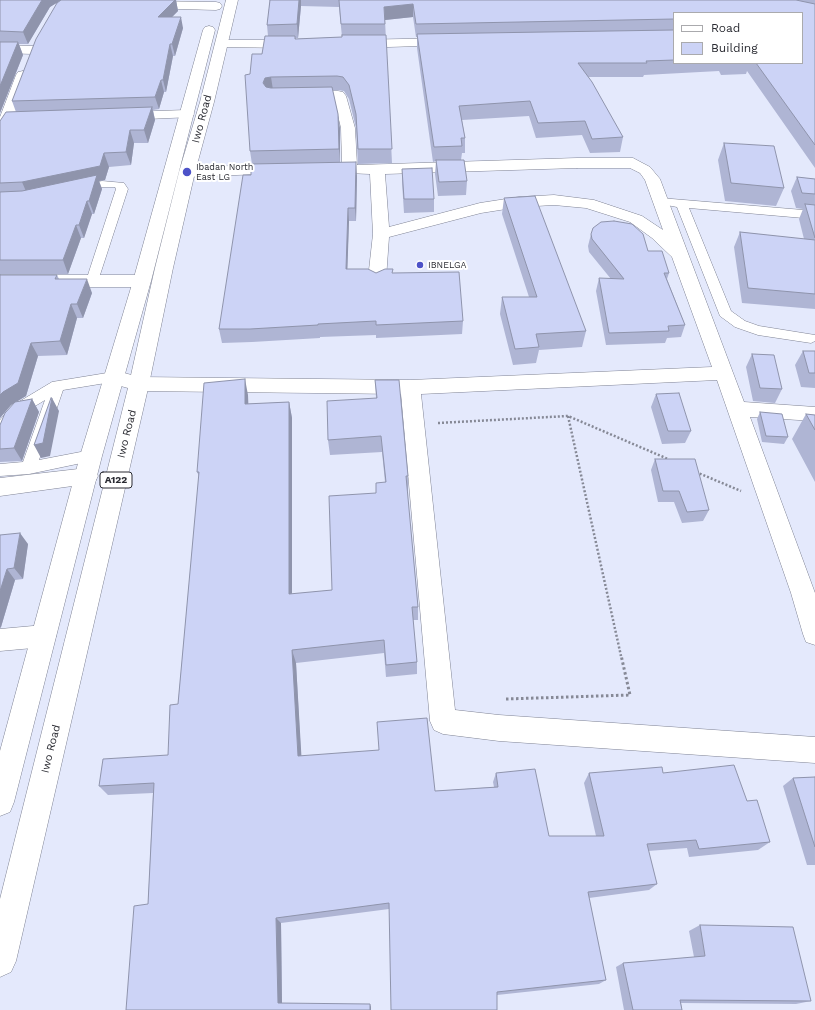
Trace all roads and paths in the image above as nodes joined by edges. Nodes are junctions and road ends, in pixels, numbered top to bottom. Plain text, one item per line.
1 (222, 2) edge
2 (138, 5) edge
3 (462, 42) edge
4 (221, 44) junction
5 (307, 44) edge
6 (346, 44) edge
7 (0, 49) edge
8 (288, 95) edge
9 (187, 114) junction
10 (108, 117) edge
11 (22, 119) edge
12 (3, 125) edge
13 (350, 169) junction
14 (296, 170) edge
15 (311, 170) edge
16 (377, 170) junction
17 (187, 172) junction
18 (69, 192) edge
19 (660, 201) junction
20 (682, 204) junction
21 (815, 215) edge
22 (381, 234) junction
23 (681, 256) junction
24 (377, 279) edge
25 (0, 281) edge
26 (92, 281) junction
27 (142, 281) junction
28 (811, 338) dead end
29 (724, 373) junction
30 (113, 377) junction
31 (140, 384) junction
32 (56, 386) junction
33 (410, 386) junction
34 (736, 409) junction
35 (815, 414) edge
36 (568, 416) junction
37 (435, 423) dead end
38 (0, 438) edge
39 (670, 461) edge
40 (89, 466) junction
41 (29, 468) junction
42 (0, 470) edge
43 (692, 470) edge
44 (0, 487) edge
45 (772, 505) junction
46 (815, 634) edge
47 (44, 636) junction
48 (0, 640) edge
49 (499, 700) dead end
50 (815, 750) edge
51 (0, 802) edge
52 (0, 961) edge

1 - 2 main road
1 - 4 main road, Iwo Road / A122
1 - 9 main road, Iwo Road / A122
3 - 6 main road
4 - 5 main road
4 - 17 main road, Iwo Road / A122
7 - 12 main road
8 - 13 main road
9 - 10 main road
9 - 27 main road, Iwo Road / A122
11 - 12 main road
13 - 15 main road
13 - 16 main road
14 - 17 main road
16 - 19 main road
16 - 22 main road
17 - 31 main road, Iwo Road / A122
18 - 26 lane
19 - 20 lane
19 - 23 main road
20 - 21 lane
20 - 28 lane
22 - 23 main road
22 - 24 main road
23 - 29 main road
25 - 26 main road
26 - 27 main road
27 - 30 main road, Iwo Road / A122
29 - 33 main road
29 - 34 main road
30 - 31 main road
30 - 32 lane
30 - 40 main road, Iwo Road / A122
31 - 33 main road
31 - 52 main road, Iwo Road / A122
32 - 38 lane
32 - 41 lane
33 - 50 main road
34 - 35 main road
34 - 45 main road
36 - 37 path
36 - 39 path
36 - 49 path
40 - 41 lane
40 - 44 main road
40 - 47 main road, Iwo Road / A122
41 - 42 lane
43 - 45 path
45 - 46 main road
47 - 48 main road
47 - 51 main road, Iwo Road / A122

